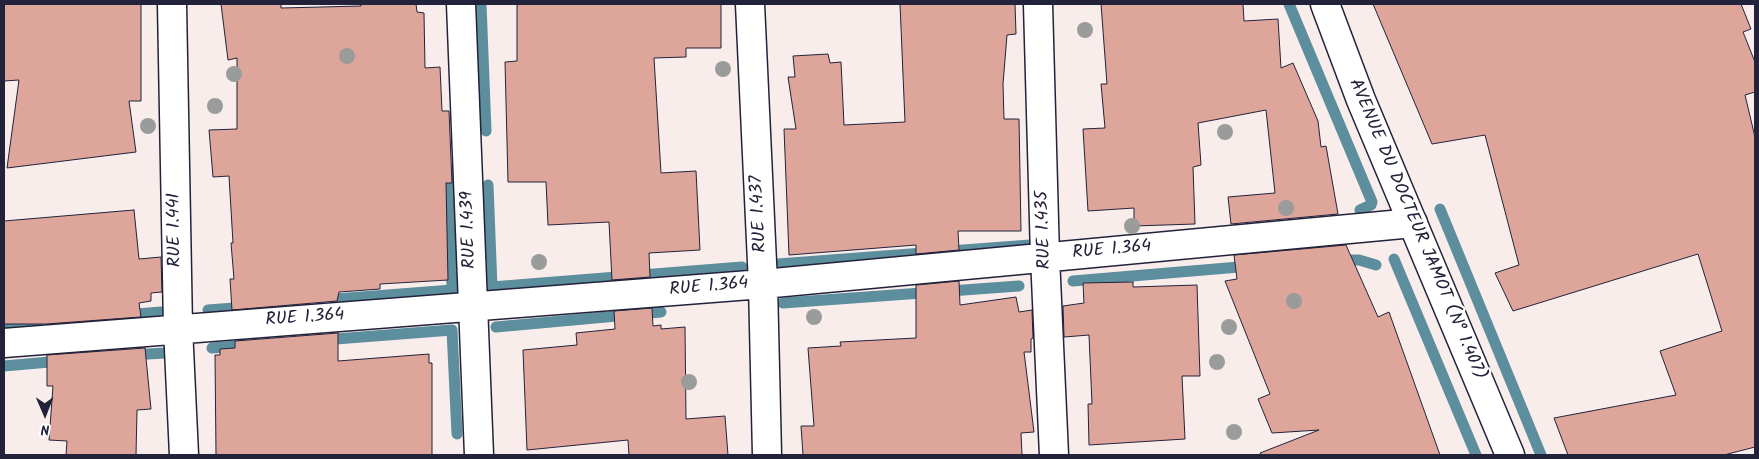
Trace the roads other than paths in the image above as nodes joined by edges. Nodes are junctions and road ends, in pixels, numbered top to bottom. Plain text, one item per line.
1 (172, 4) edge
2 (461, 4) edge
3 (750, 4) edge
4 (1038, 4) edge
5 (1325, 4) edge
6 (1413, 223) junction
7 (1045, 257) junction
8 (763, 284) junction
9 (473, 307) junction
10 (178, 328) junction
11 (4, 343) edge
12 (184, 455) edge
13 (479, 455) edge
14 (767, 455) edge
15 (1054, 455) edge
16 (1510, 455) edge

1 - 10 street, RUE 1.441
2 - 9 street, RUE 1.439
3 - 8 street, RUE 1.437
4 - 7 street, RUE 1.435
5 - 6 street, AVENUE DU DOCTEUR JAMOT (N° 1.407)
6 - 7 street, RUE 1.364
6 - 16 street, AVENUE DU DOCTEUR JAMOT (N° 1.407)
7 - 8 street, RUE 1.364
7 - 15 street, RUE 1.435
8 - 9 street, RUE 1.364
8 - 14 street, RUE 1.437
9 - 10 street, RUE 1.364
9 - 13 street, RUE 1.439
10 - 11 street, RUE 1.364
10 - 12 street, RUE 1.441

